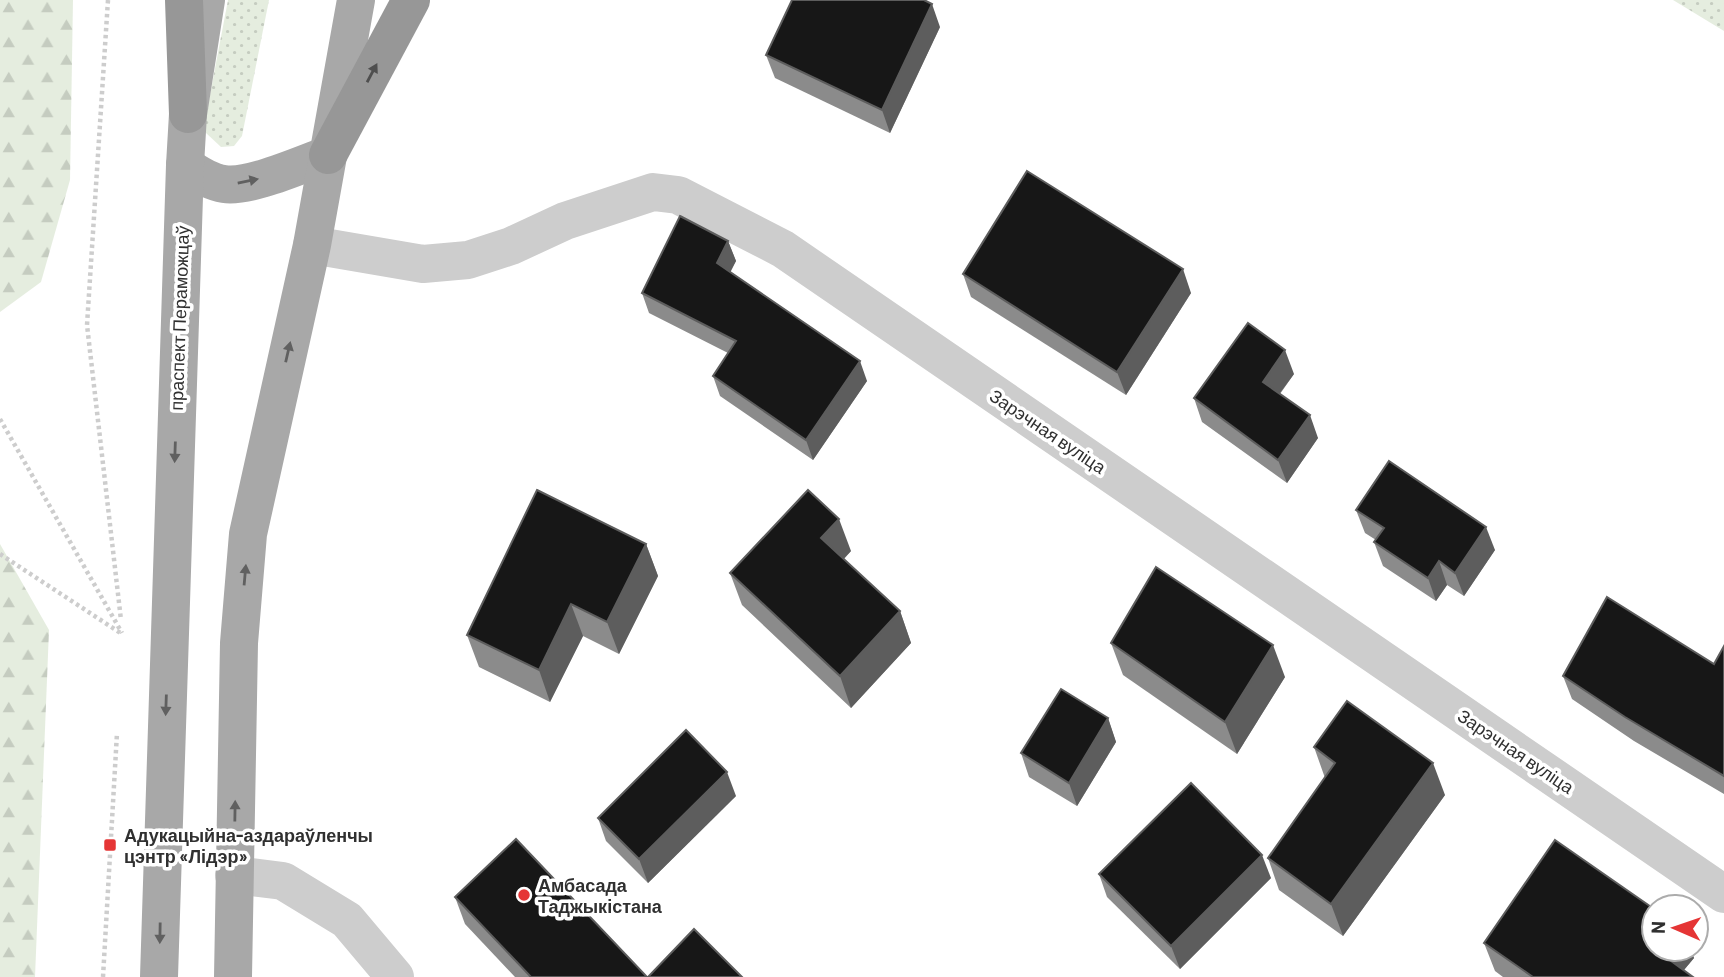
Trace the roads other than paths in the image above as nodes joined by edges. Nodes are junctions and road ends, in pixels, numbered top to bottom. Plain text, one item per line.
1 (184, 0) edge
2 (206, 0) edge
3 (356, 0) edge
4 (411, 0) edge
5 (188, 114) junction
6 (328, 155) junction
7 (185, 165) junction
8 (312, 245) junction
9 (234, 875) junction
10 (1724, 894) edge
11 (159, 977) edge
12 (233, 977) edge
13 (395, 977) edge

1 - 5 highway
2 - 5 main road, праспект Пераможцаў
3 - 6 main road
6 -> 4 highway
5 - 7 main road, праспект Пераможцаў
7 -> 6 main road
6 - 8 main road
7 -> 11 main road, праспект Пераможцаў
9 -> 8 main road
8 - 10 street, Зарэчная вуліца
9 - 12 main road
9 - 13 street

